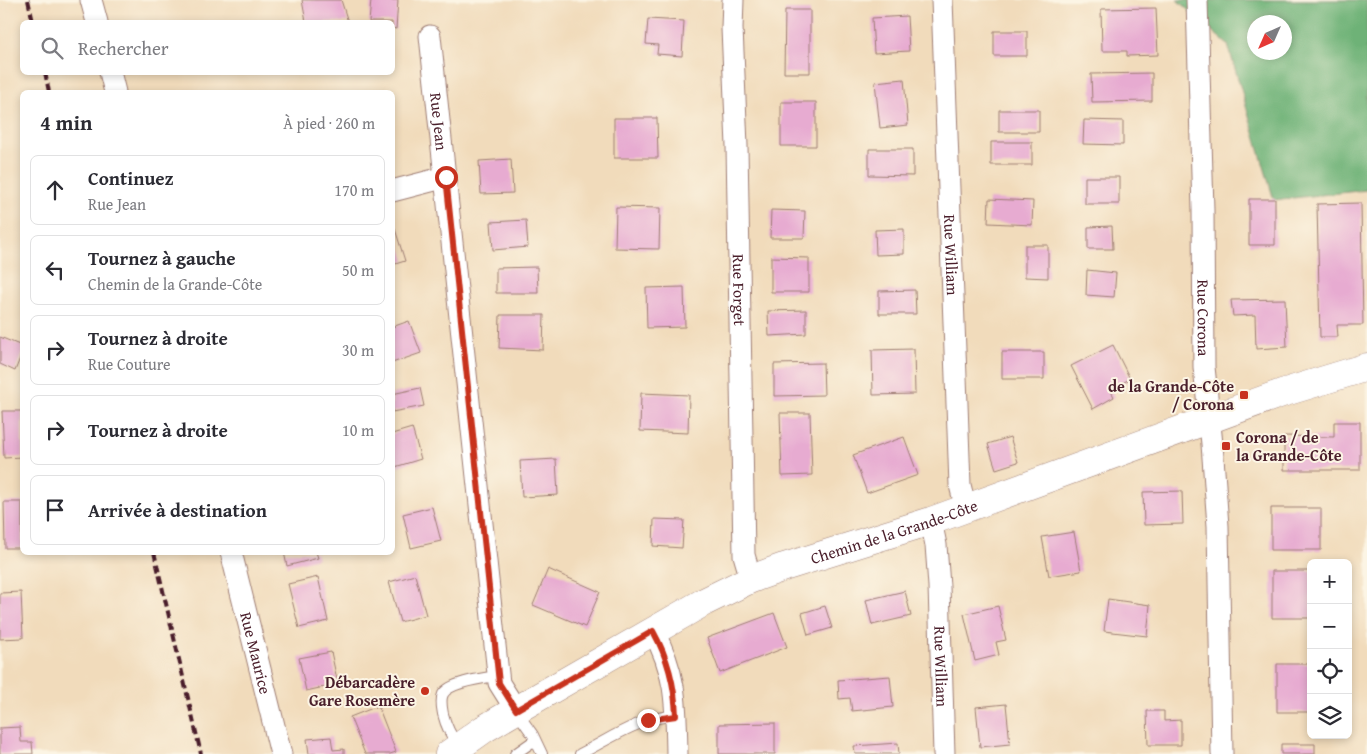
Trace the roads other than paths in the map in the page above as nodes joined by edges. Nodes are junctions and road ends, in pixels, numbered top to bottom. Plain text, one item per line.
1 (91, 0) edge
2 (733, 0) edge
3 (942, 0) edge
4 (1197, 0) edge
5 (96, 20) edge
6 (430, 36) dead end
7 (111, 75) edge
8 (114, 90) edge
9 (446, 177) junction
10 (395, 190) edge
11 (1367, 368) edge
12 (1210, 420) junction
13 (966, 509) junction
14 (930, 521) junction
15 (232, 555) edge
16 (751, 578) junction
17 (653, 631) junction
18 (498, 676) junction
19 (516, 710) junction
20 (676, 716) junction
21 (535, 740) junction
22 (458, 751) edge
23 (281, 754) edge
24 (515, 754) edge
25 (542, 754) edge
26 (580, 754) edge
27 (677, 754) edge
28 (944, 754) edge
29 (1222, 754) edge

1 - 5 street
2 - 16 street, Rue Forget
3 - 13 street, Rue William
4 - 12 street, Rue Corona
6 - 9 street, Rue Jean
7 - 8 street
9 - 10 street
9 - 18 street, Rue Jean
11 - 12 main road, Chemin de la Grande-Côte
12 - 13 main road, Chemin de la Grande-Côte
12 - 29 street, Rue Corona
13 - 14 main road, Chemin de la Grande-Côte
14 - 16 main road, Chemin de la Grande-Côte
14 - 28 street, Rue William
15 - 23 street, Rue Maurice
16 - 17 main road, Chemin de la Grande-Côte
17 - 19 main road, Chemin de la Grande-Côte
17 - 20 street
18 - 19 street, Rue Jean
18 - 22 lane
19 - 21 lane
19 - 22 main road, Chemin de la Grande-Côte
20 - 26 lane
20 - 27 street
21 - 24 lane
21 - 25 lane

